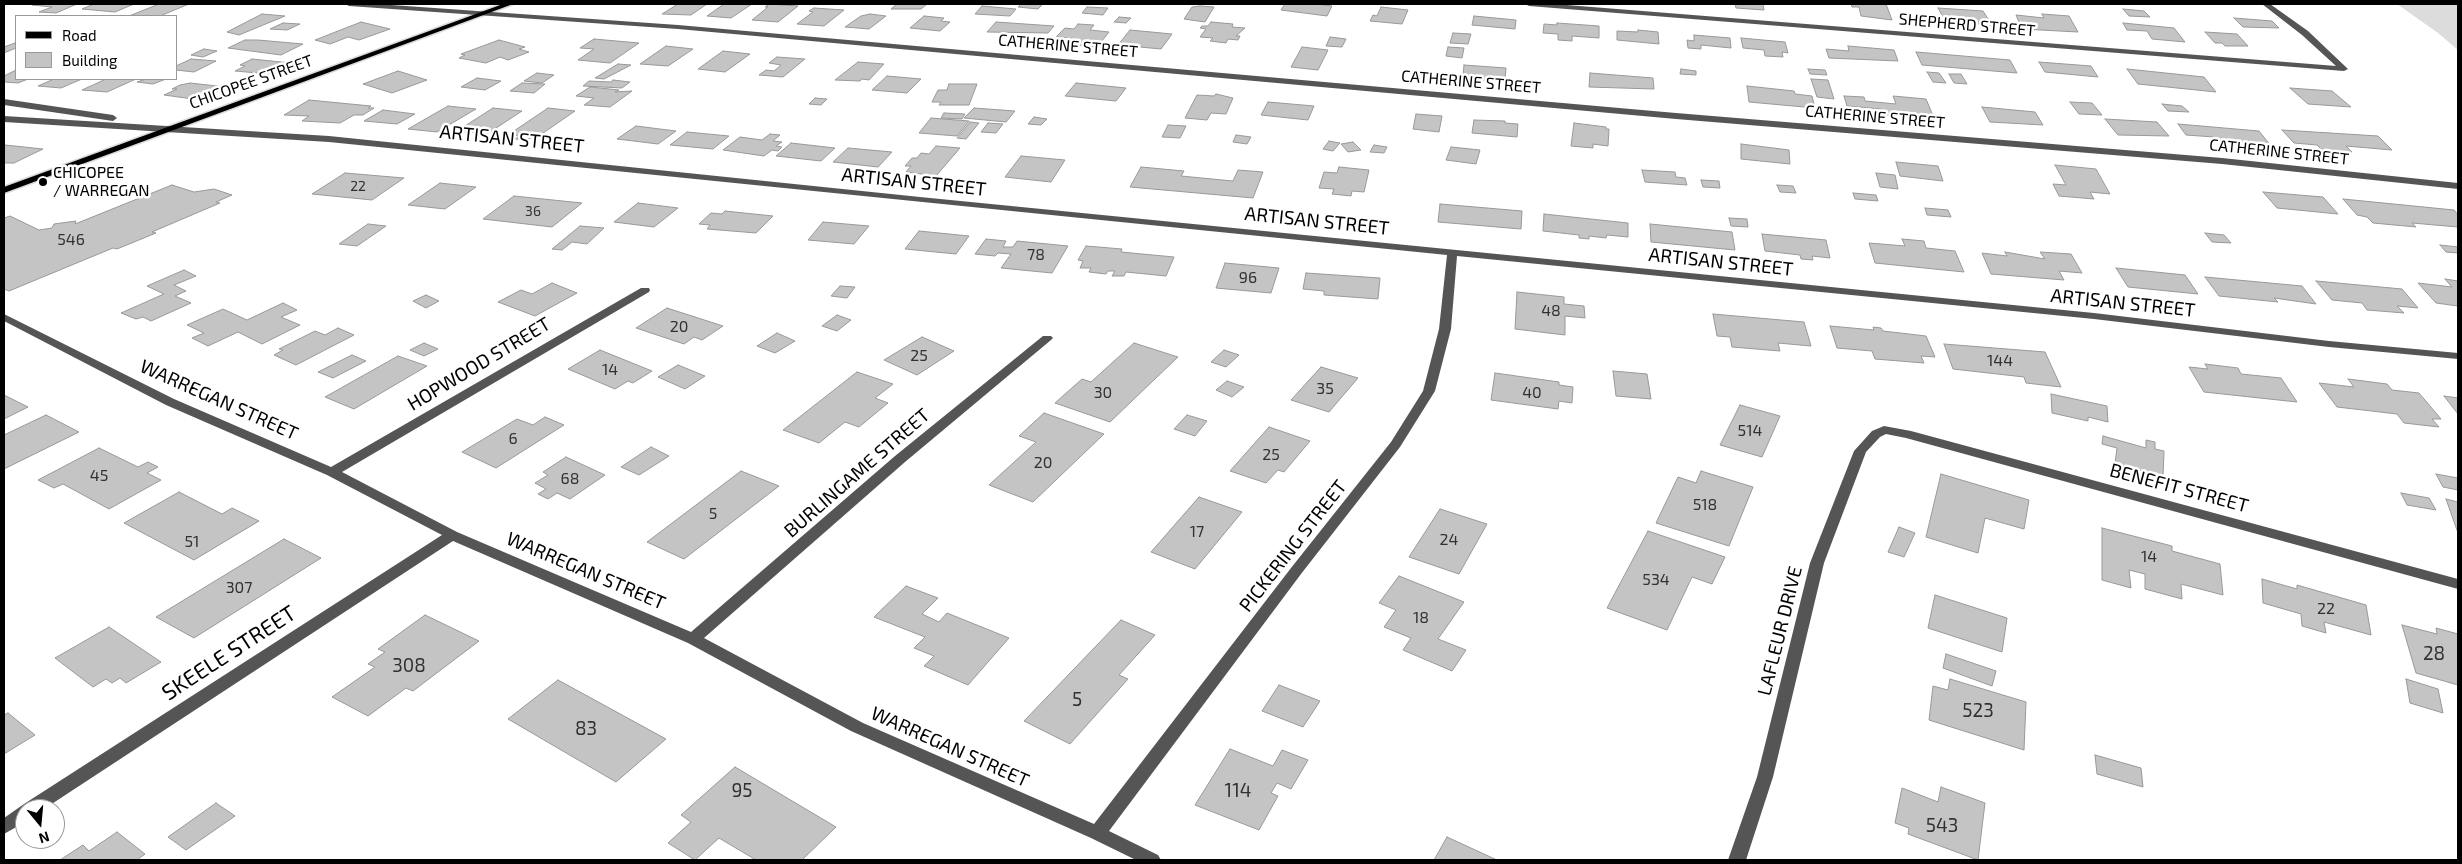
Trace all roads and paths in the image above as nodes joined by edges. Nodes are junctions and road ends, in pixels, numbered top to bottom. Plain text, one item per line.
1 (349, 4) edge
2 (509, 4) edge
3 (1529, 4) edge
4 (2266, 4) edge
5 (482, 14) junction
6 (4, 102) edge
7 (4, 119) edge
8 (173, 128) junction
9 (2458, 186) edge
10 (4, 190) edge
11 (1452, 252) junction
12 (645, 290) dead end
13 (4, 317) edge
14 (1047, 338) dead end
15 (2458, 356) edge
16 (1890, 431) joint
17 (332, 472) junction
18 (452, 535) junction
19 (2458, 584) edge
20 (693, 640) junction
21 (45, 799) edge
22 (15, 819) edge
23 (4, 827) edge
24 (1097, 833) junction
25 (1152, 860) edge
26 (1737, 860) edge

1 - 5 street, CATHERINE STREET
2 - 5 main road, CHICOPEE STREET
3 - 4 street, SHEPHERD STREET
5 - 8 main road, CHICOPEE STREET
5 - 9 street, CATHERINE STREET
6 - 8 street
7 - 8 street
8 - 10 main road, CHICOPEE STREET
8 - 11 street, ARTISAN STREET
11 - 15 street, ARTISAN STREET
11 - 24 street, PICKERING STREET
12 - 17 street, HOPWOOD STREET
13 - 17 street, WARREGAN STREET
14 - 20 street, BURLINGAME STREET
16 - 19 street, BENEFIT STREET
16 - 26 street, LAFLEUR DRIVE
17 - 18 street, WARREGAN STREET
18 - 20 street, WARREGAN STREET
18 - 21 street, SKEELE STREET
20 - 24 street, WARREGAN STREET
22 - 23 street
24 - 25 street, WARREGAN STREET

